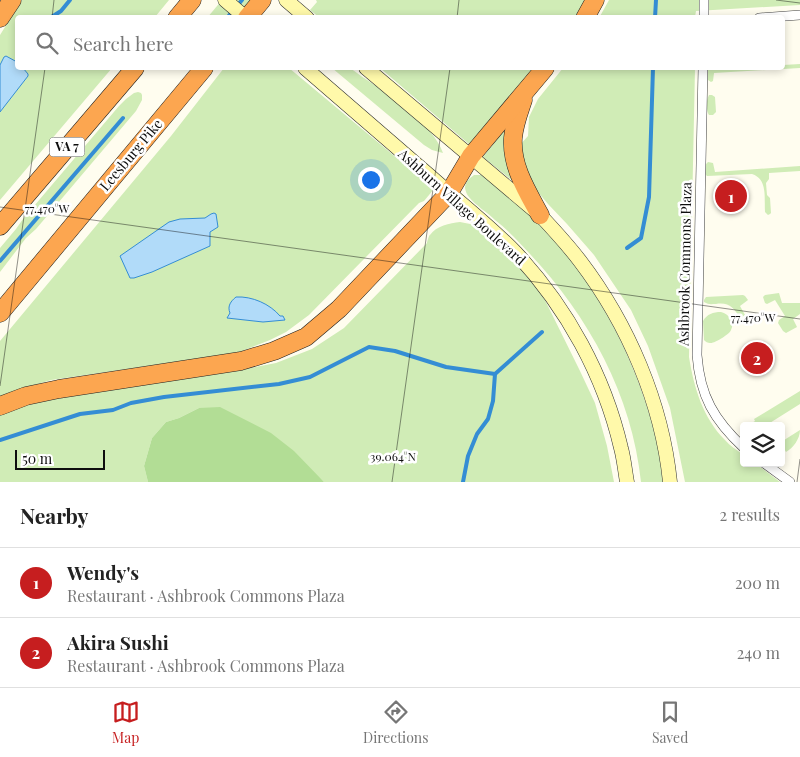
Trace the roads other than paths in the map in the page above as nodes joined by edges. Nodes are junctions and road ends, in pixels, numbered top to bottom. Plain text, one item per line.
1 (12, 0) edge
2 (192, 0) edge
3 (225, 0) edge
4 (262, 0) edge
5 (286, 0) edge
6 (595, 0) edge
7 (704, 0) edge
8 (180, 15) edge
9 (242, 15) edge
10 (249, 15) edge
11 (304, 15) edge
12 (587, 15) edge
13 (704, 15) edge
14 (800, 15) edge
15 (785, 16) edge
16 (0, 18) edge
17 (133, 70) edge
18 (202, 70) edge
19 (307, 70) edge
20 (368, 70) edge
21 (543, 70) edge
22 (703, 70) edge
23 (526, 91) junction
24 (471, 156) junction
25 (449, 193) junction
26 (540, 215) junction
27 (0, 226) edge
28 (0, 313) edge
29 (0, 406) edge
30 (740, 444) edge
31 (769, 467) edge
32 (627, 482) edge
33 (670, 482) edge
34 (790, 482) edge

1 - 16 highway
2 - 8 highway
3 - 9 main road
4 - 10 highway
5 - 11 main road
6 - 12 highway
7 - 13 street
14 - 15 street
17 - 27 highway, VA 7
18 - 28 highway, Leesburg Pike
19 - 25 main road, Ashburn Village Boulevard
20 - 24 main road
21 - 23 highway
22 - 30 street, Ashbrook Commons Plaza
23 - 24 highway
23 - 26 highway
24 - 25 highway
24 - 26 main road
25 - 29 highway
25 - 32 main road, Ashburn Village Boulevard
26 - 33 main road
31 - 34 street

